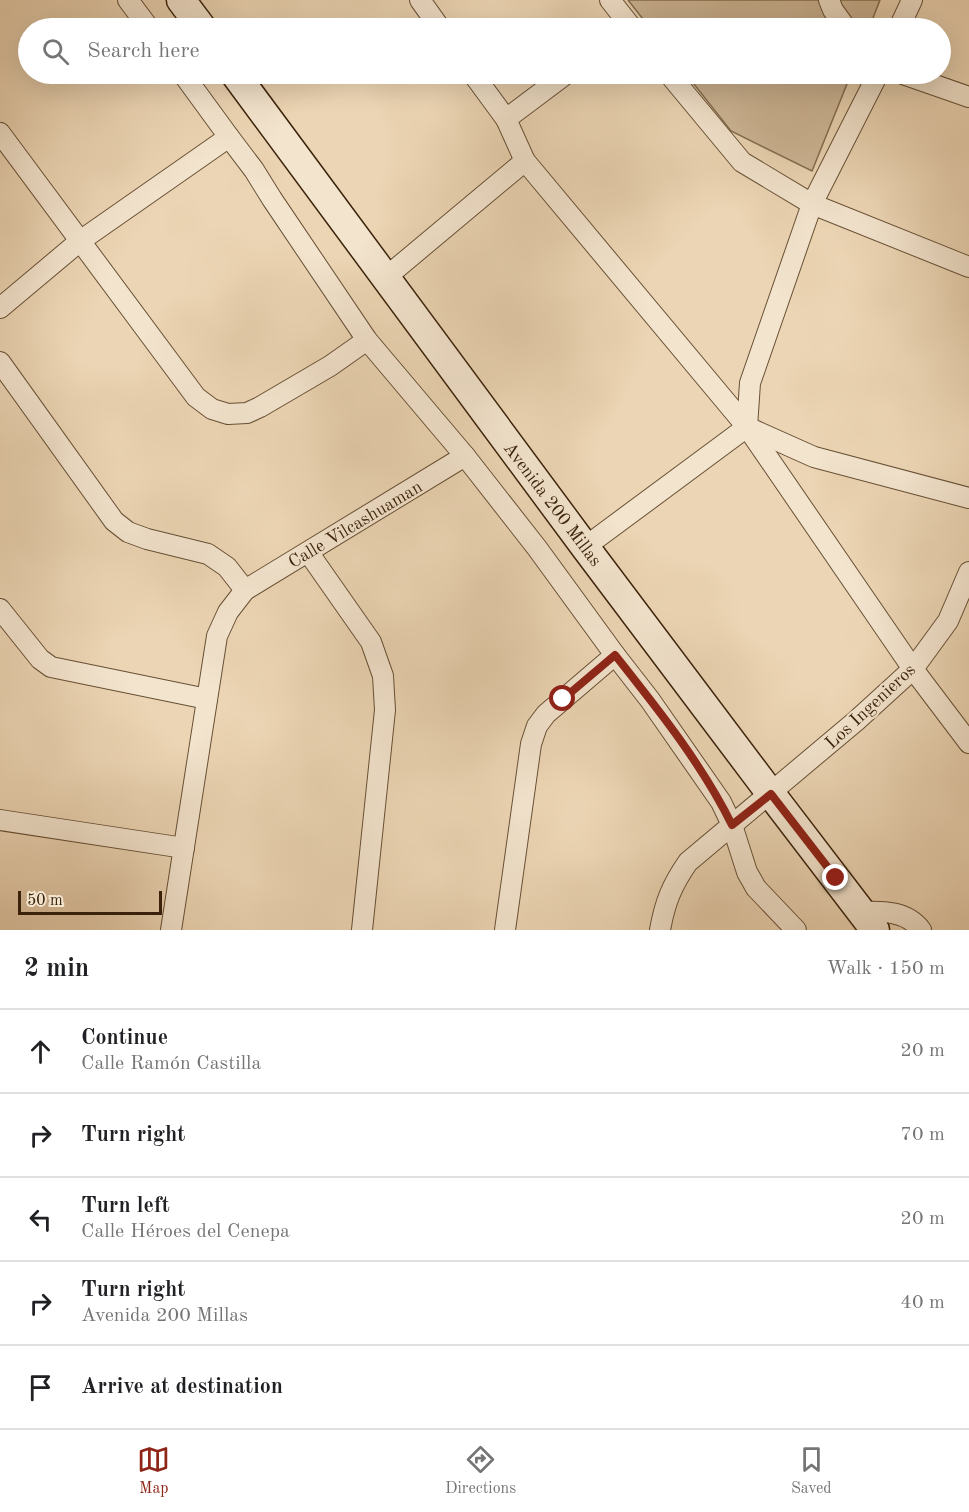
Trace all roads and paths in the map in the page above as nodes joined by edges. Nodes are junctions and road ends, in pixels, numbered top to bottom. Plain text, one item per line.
1 (128, 0) edge
2 (181, 0) edge
3 (420, 0) edge
4 (610, 0) edge
5 (829, 0) edge
6 (912, 0) edge
7 (142, 18) edge
8 (194, 18) edge
9 (433, 18) edge
10 (622, 18) edge
11 (839, 18) edge
12 (904, 18) edge
13 (190, 84) edge
14 (242, 84) edge
15 (480, 84) edge
16 (553, 84) edge
17 (677, 84) edge
18 (873, 84) edge
19 (932, 84) edge
20 (969, 97) edge
21 (506, 119) junction
22 (0, 133) edge
23 (229, 137) junction
24 (525, 160) junction
25 (812, 204) junction
26 (80, 241) junction
27 (969, 267) edge
28 (385, 278) junction
29 (0, 308) edge
30 (367, 340) junction
31 (0, 362) edge
32 (747, 427) junction
33 (465, 456) junction
34 (969, 498) edge
35 (585, 547) junction
36 (308, 552) junction
37 (969, 572) edge
38 (245, 590) junction
39 (0, 609) edge
40 (615, 655) junction
41 (913, 669) junction
42 (207, 699) junction
43 (969, 742) edge
44 (771, 794) junction
45 (0, 820) edge
46 (732, 825) junction
47 (184, 849) junction
48 (868, 921) edge
49 (171, 930) edge
50 (362, 930) edge
51 (506, 930) edge
52 (660, 930) edge
53 (796, 930) edge
54 (921, 930) edge

1 - 7 street
2 - 8 main road
3 - 9 street
4 - 10 street
5 - 11 street
6 - 12 street
13 - 23 street
14 - 28 main road, Avenida 200 Millas
15 - 21 street
16 - 21 street
17 - 25 street
18 - 25 street
19 - 20 street
21 - 24 street
22 - 26 street
23 - 26 street
23 - 30 street
24 - 28 street
24 - 32 street
25 - 27 street
25 - 32 street
26 - 29 street
26 - 30 street
28 - 35 main road, Avenida 200 Millas
30 - 33 street
31 - 38 street
32 - 34 street
32 - 35 street
32 - 41 street
33 - 36 street, Calle Vilcashuaman
33 - 40 street
35 - 44 main road, Avenida 200 Millas
36 - 38 street, Calle Vilcashuaman
36 - 50 street
37 - 41 street, Los Ingenieros
38 - 42 street
39 - 42 street
40 - 46 street
40 - 51 street
41 - 43 street
41 - 44 street, Los Ingenieros
42 - 47 street
44 - 46 street, Los Ingenieros
44 - 48 main road, Avenida 200 Millas
45 - 47 street
46 - 52 street, Los Ingenieros
46 - 53 street
47 - 49 street
48 - 54 street

